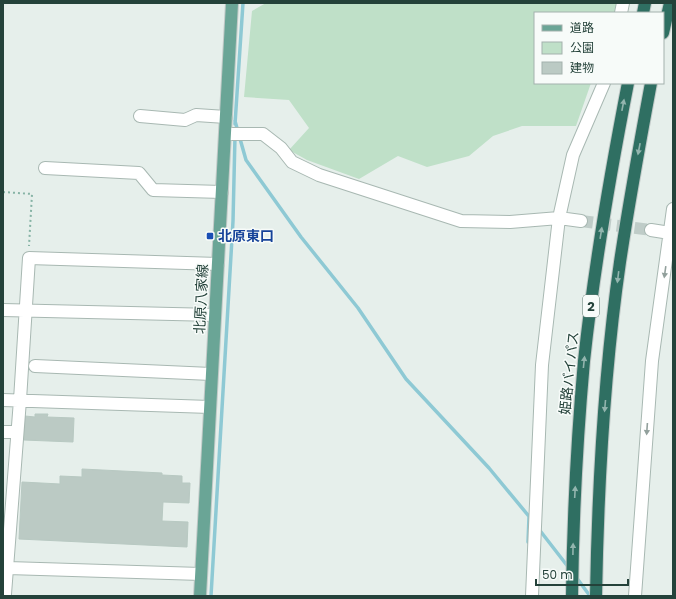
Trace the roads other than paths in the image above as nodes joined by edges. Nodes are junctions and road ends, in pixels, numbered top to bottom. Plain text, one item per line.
1 (232, 3) edge
2 (670, 3) edge
3 (664, 29) edge
4 (604, 84) edge
5 (628, 84) edge
6 (651, 84) edge
7 (140, 116) dead end
8 (226, 117) junction
9 (226, 134) junction
10 (45, 168) dead end
11 (222, 192) junction
12 (673, 209) edge
13 (560, 218) junction
14 (581, 221) tunnel mouth
15 (651, 230) tunnel mouth
16 (670, 233) junction
17 (218, 264) junction
18 (3, 310) edge
19 (25, 311) junction
20 (215, 315) junction
21 (35, 366) dead end
22 (211, 374) junction
23 (3, 400) edge
24 (20, 400) junction
25 (210, 408) junction
26 (3, 432) edge
27 (18, 432) junction
28 (8, 568) junction
29 (201, 574) junction
30 (5, 594) dead end
31 (200, 596) edge
32 (532, 596) edge
33 (572, 596) edge
34 (596, 596) edge
35 (635, 596) edge

1 - 8 main road, 北原八家線
2 - 3 highway
4 - 13 street
33 -> 5 highway, 姫路バイパス / 2
6 -> 34 highway, 2
7 - 8 street
8 - 9 main road, 北原八家線
9 - 11 main road, 北原八家線
9 - 13 street
10 - 11 street
11 - 17 main road, 北原八家線
12 - 16 street
13 - 14 street
13 - 32 street
15 - 16 street
16 -> 35 street
17 - 19 street
17 - 20 main road, 北原八家線
18 - 19 street
19 - 20 street
19 - 24 street
20 - 22 main road, 北原八家線
21 - 22 street
22 - 25 main road, 北原八家線
23 - 24 street
24 - 25 street
24 - 27 street
25 - 29 main road, 北原八家線
26 - 27 street
27 - 28 street
28 - 29 street
28 - 30 street
29 - 31 main road, 北原八家線

